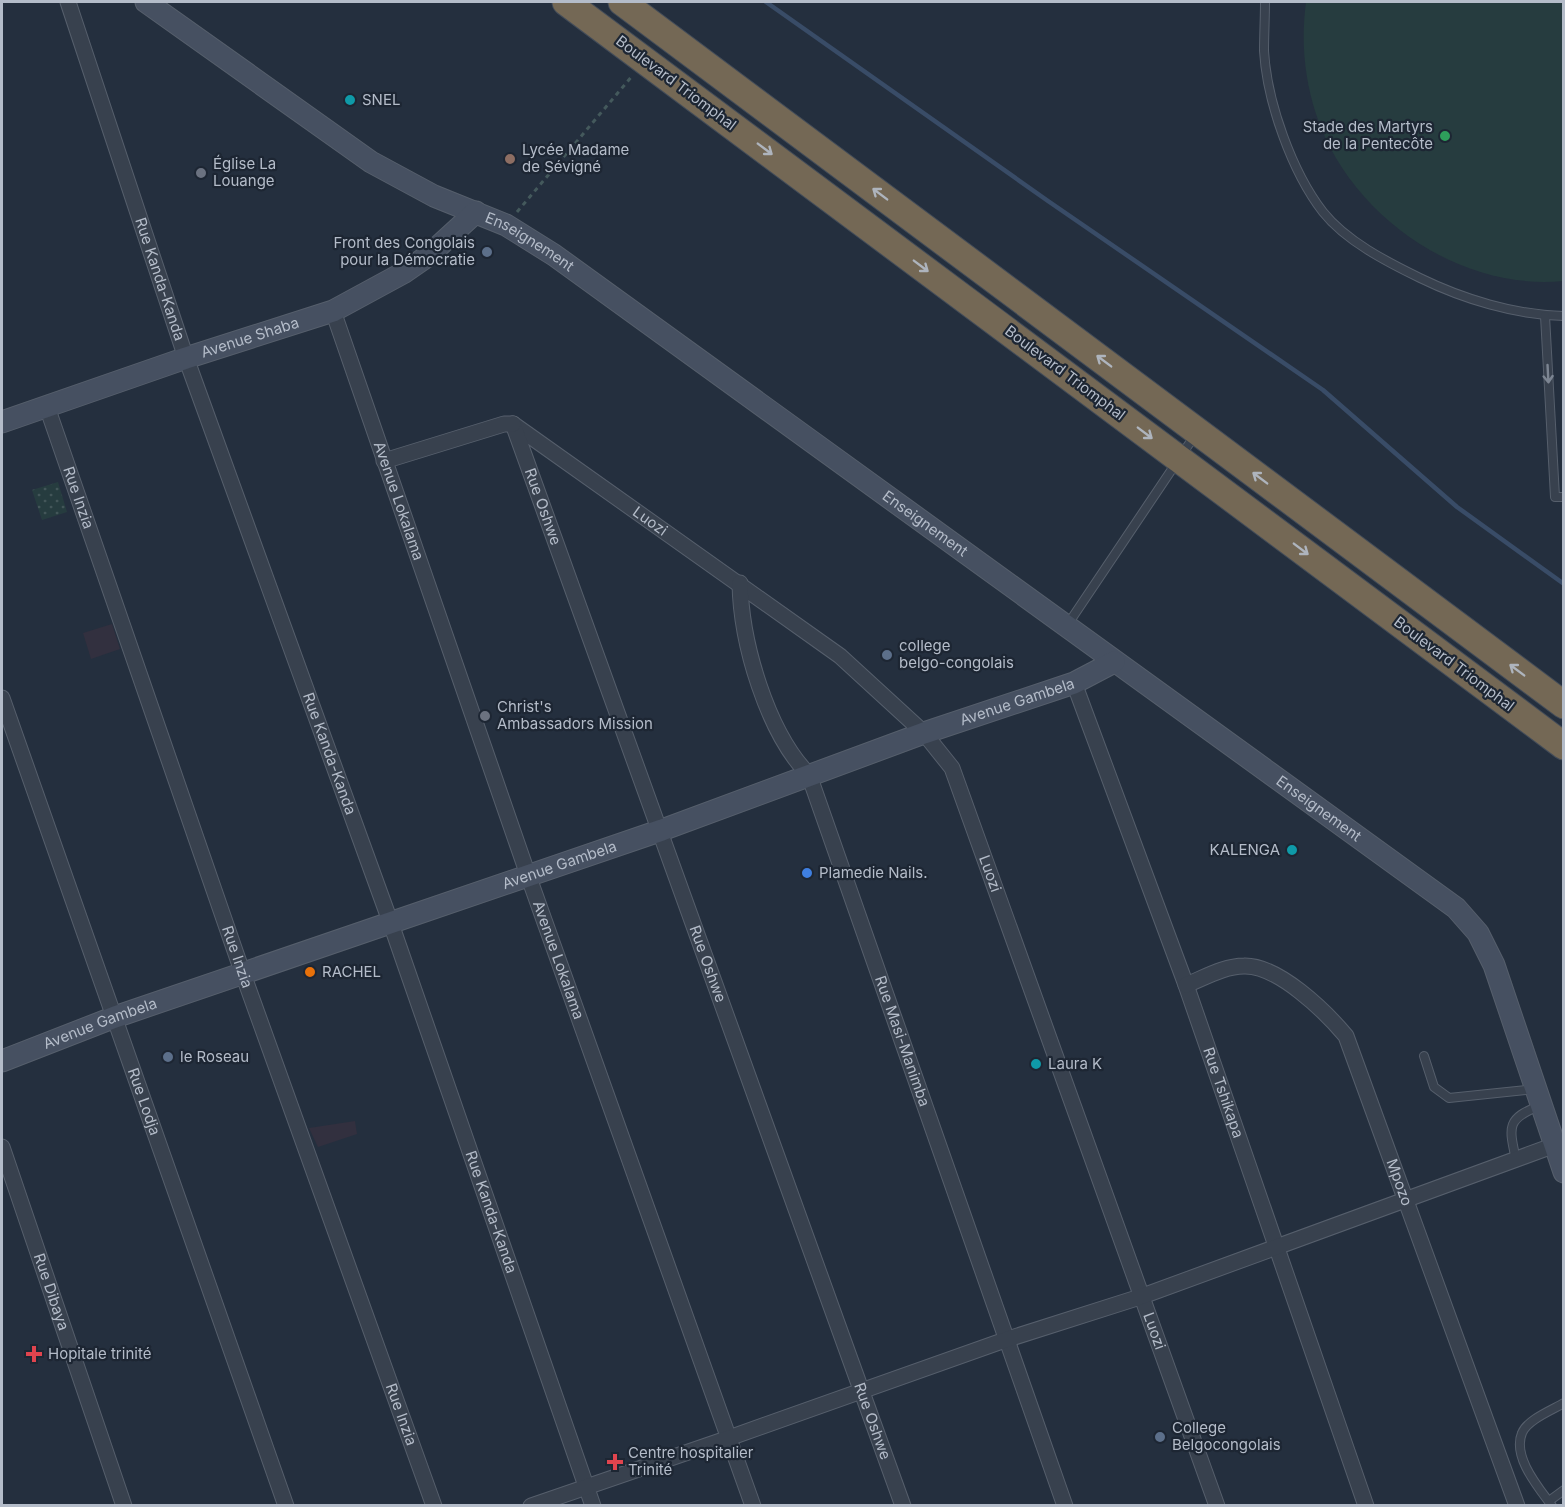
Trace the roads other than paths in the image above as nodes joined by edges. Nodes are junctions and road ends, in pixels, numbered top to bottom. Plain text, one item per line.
1 (68, 2) edge
2 (146, 2) edge
3 (566, 2) edge
4 (622, 2) edge
5 (1263, 2) edge
6 (476, 212) junction
7 (333, 311) junction
8 (1545, 316) junction
9 (1563, 316) edge
10 (186, 358) junction
11 (46, 406) junction
12 (2, 422) edge
13 (513, 424) junction
14 (1197, 431) junction
15 (1179, 458) junction
16 (384, 460) junction
17 (1563, 497) edge
18 (740, 584) junction
19 (1066, 627) junction
20 (1114, 662) junction
21 (1074, 683) junction
22 (2, 698) edge
23 (1563, 705) edge
24 (924, 733) junction
25 (1563, 747) edge
26 (809, 775) junction
27 (662, 830) junction
28 (528, 875) junction
29 (390, 921) junction
30 (243, 974) junction
31 (1186, 985) junction
32 (115, 1017) junction
33 (1424, 1056) dead end
34 (2, 1061) edge
35 (1539, 1097) junction
36 (1555, 1145) junction
37 (2, 1147) edge
38 (1516, 1160) junction
39 (1563, 1172) edge
40 (1407, 1199) junction
41 (1275, 1247) junction
42 (1140, 1297) junction
43 (1005, 1340) junction
44 (862, 1390) junction
45 (1563, 1403) edge
46 (729, 1438) junction
47 (586, 1485) junction
48 (1563, 1490) edge
49 (1550, 1504) edge
50 (124, 1506) edge
51 (286, 1506) edge
52 (434, 1506) edge
53 (531, 1506) edge
54 (593, 1506) edge
55 (753, 1506) edge
56 (903, 1506) edge
57 (1065, 1506) edge
58 (1217, 1506) edge
59 (1366, 1506) edge
60 (1517, 1506) edge

1 - 10 street, Rue Kanda-Kanda
2 - 6 street, Enseignement
3 -> 15 highway, Boulevard Triomphal
14 -> 4 highway
5 - 8 lane
6 - 7 street, Avenue Shaba
6 - 19 street, Enseignement
7 - 10 street, Avenue Shaba
7 - 16 street, Avenue Lokalama
8 - 9 lane
8 -> 17 lane
10 - 11 street, Avenue Shaba
10 - 29 street, Rue Kanda-Kanda
11 - 12 street, Avenue Shaba
11 - 30 street, Rue Inzia
13 - 16 street
13 - 18 street, Luozi
13 - 27 street, Rue Oshwe
14 - 15 lane
23 -> 14 highway
15 - 19 lane
15 -> 25 highway, Boulevard Triomphal
16 - 28 street, Avenue Lokalama
18 - 24 street, Luozi
18 - 26 street, Rue Masi-Manimba
19 - 20 street, Enseignement
20 - 21 street, Avenue Gambela
20 - 35 street, Enseignement
21 - 24 street, Avenue Gambela
21 - 31 street, Rue Tshikapa
22 - 32 street, Rue Lodja
24 - 26 street, Avenue Gambela
24 - 42 street, Luozi
26 - 27 street, Avenue Gambela
26 - 43 street, Rue Masi-Manimba
27 - 28 street, Avenue Gambela
27 - 44 street, Rue Oshwe
28 - 29 street, Avenue Gambela
28 - 46 street, Avenue Lokalama
29 - 30 street, Avenue Gambela
29 - 47 street, Rue Kanda-Kanda
30 - 32 street, Avenue Gambela
30 - 52 street, Rue Inzia
31 - 40 street, Mpozo
31 - 41 street, Rue Tshikapa
32 - 34 street, Avenue Gambela
32 - 51 street, Rue Lodja
33 - 35 lane
35 - 36 street, Enseignement
35 - 38 lane
36 - 38 street
36 - 39 street, Enseignement
37 - 50 street, Rue Dibaya
38 - 40 street
40 - 41 street
40 - 60 street, Mpozo
41 - 42 street
41 - 59 street, Rue Tshikapa
42 - 43 street
42 - 58 street, Luozi
43 - 44 street
43 - 57 street, Rue Masi-Manimba
44 - 46 street
44 - 56 street, Rue Oshwe
45 - 49 lane
46 - 47 street
46 - 55 street, Avenue Lokalama
47 - 53 street
47 - 54 street, Rue Kanda-Kanda
48 - 49 lane

